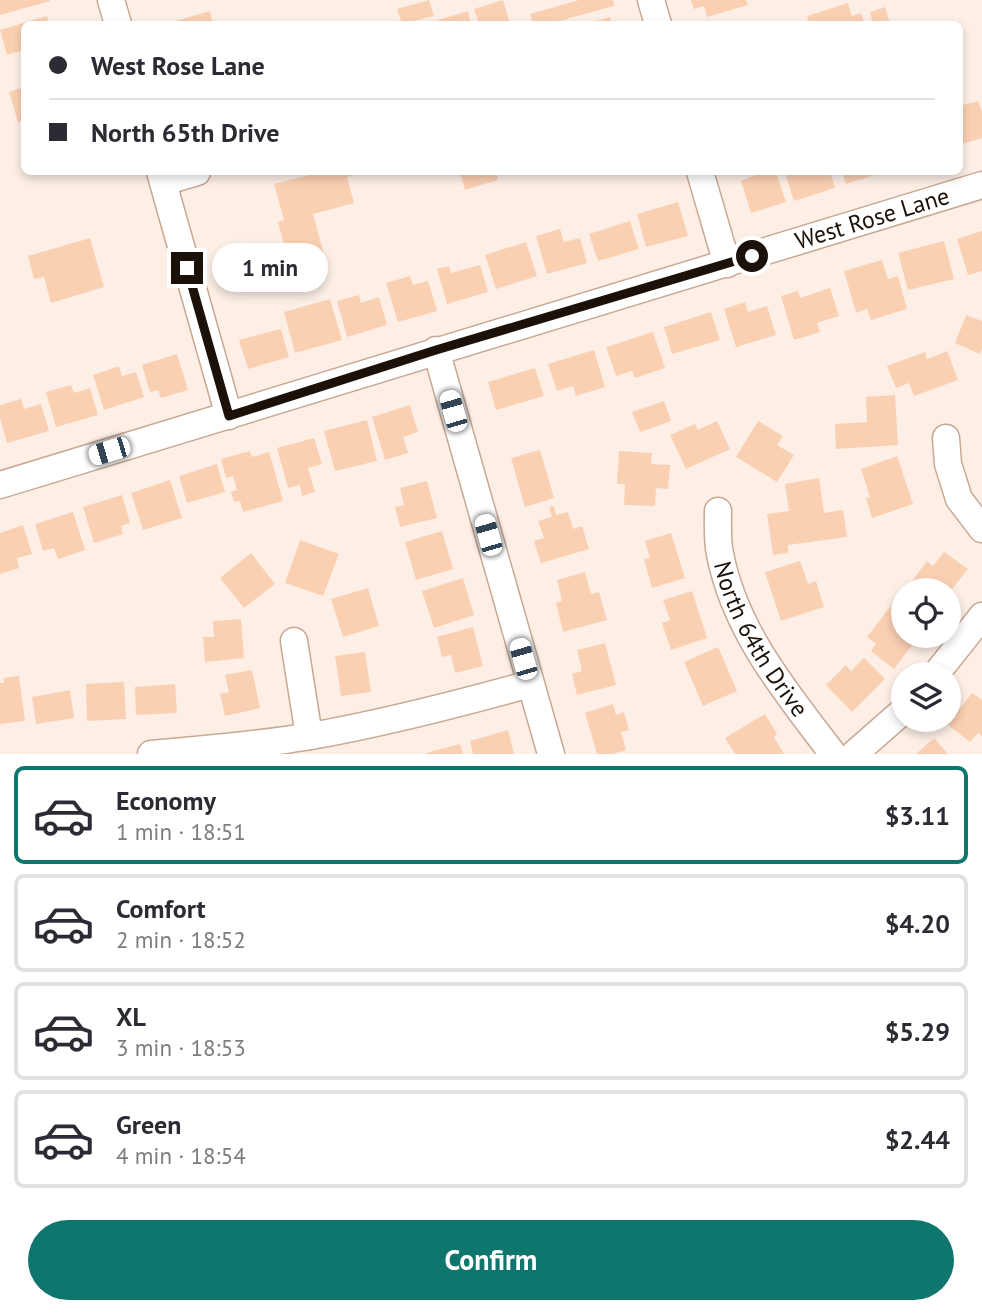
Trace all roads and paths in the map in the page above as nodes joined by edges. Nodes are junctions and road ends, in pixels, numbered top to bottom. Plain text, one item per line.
1 (111, 0) edge
2 (651, 0) edge
3 (117, 21) edge
4 (657, 21) edge
5 (701, 175) edge
6 (161, 177) edge
7 (982, 185) edge
8 (727, 264) junction
9 (436, 350) junction
10 (229, 416) junction
11 (946, 438) dead end
12 (0, 485) edge
13 (718, 511) dead end
14 (982, 529) edge
15 (982, 616) edge
16 (294, 641) dead end
17 (946, 662) edge
18 (530, 684) junction
19 (891, 722) edge
20 (309, 736) junction
21 (151, 754) edge
22 (551, 754) edge
23 (833, 754) edge
24 (854, 754) edge

1 - 3 street
2 - 4 street
5 - 8 street
6 - 10 street
7 - 8 street, West Rose Lane
8 - 9 street, West Rose Lane
9 - 10 street, West Rose Lane
9 - 18 street
10 - 12 street, West Rose Lane
11 - 14 street
13 - 23 street, North 64th Drive
15 - 17 street
16 - 20 street
18 - 20 street
18 - 22 street
19 - 24 street
20 - 21 street

